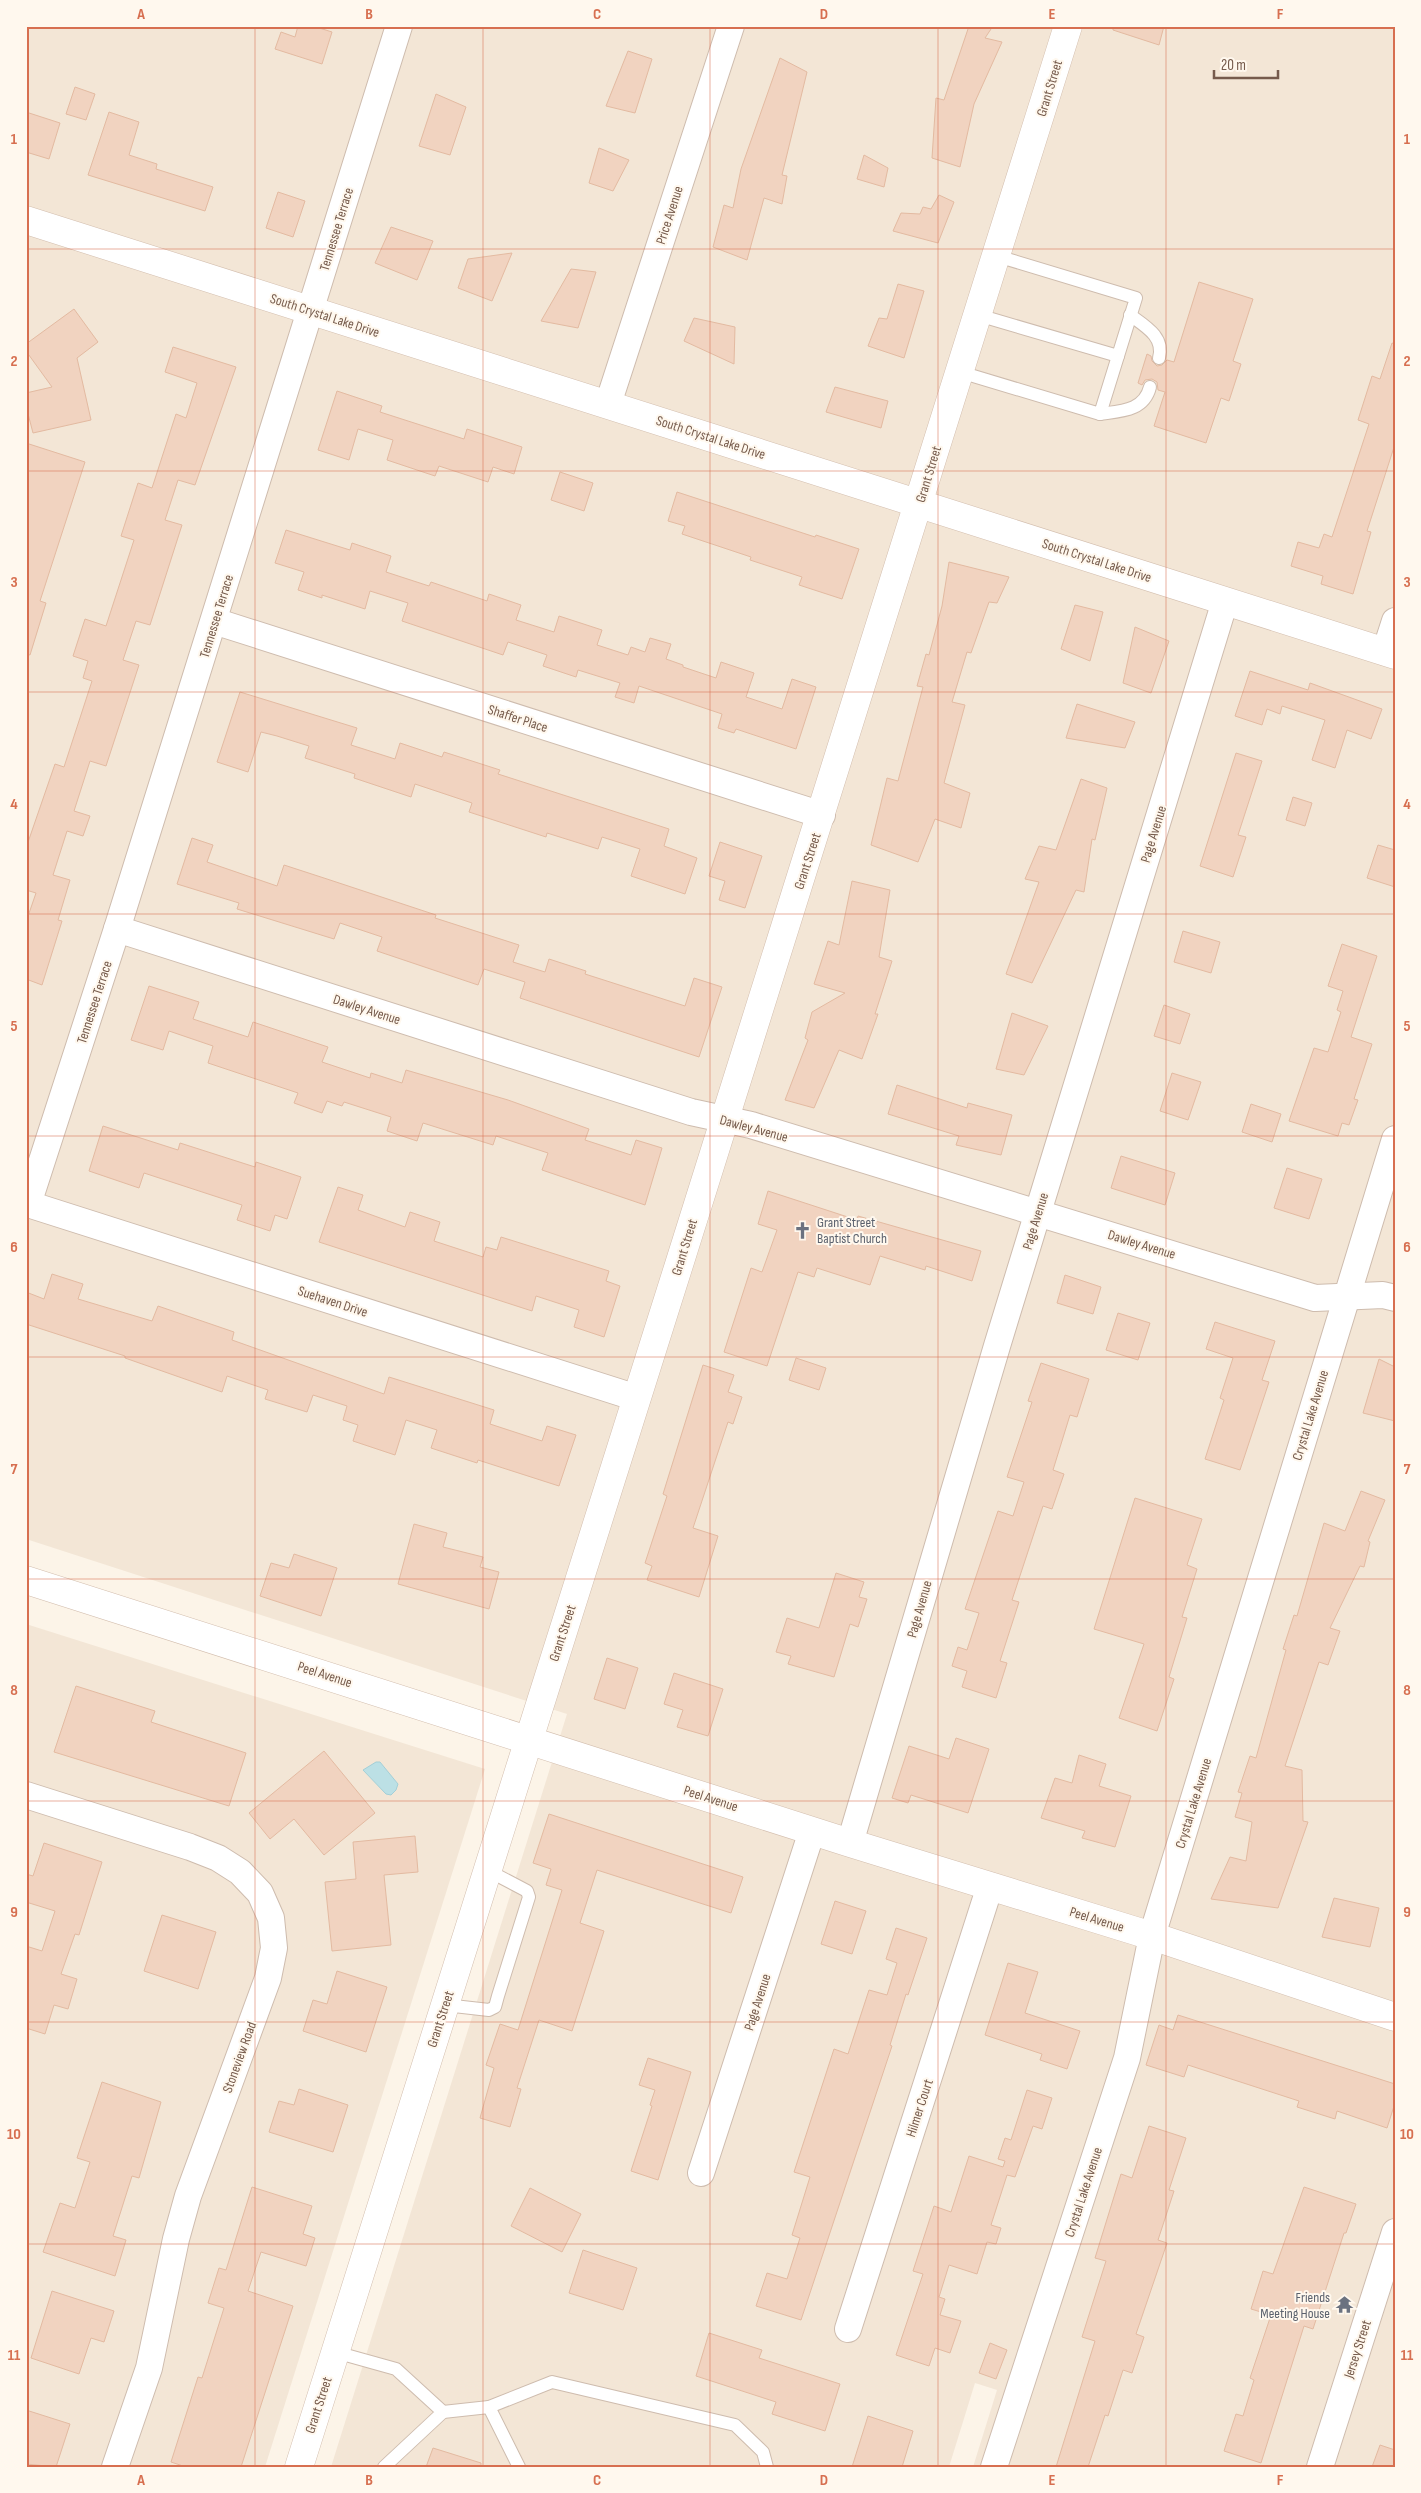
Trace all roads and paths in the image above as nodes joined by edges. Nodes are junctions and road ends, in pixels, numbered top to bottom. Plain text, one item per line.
1 (399, 26) edge
2 (731, 26) edge
3 (1068, 26) edge
4 (26, 220) edge
5 (997, 256) junction
6 (311, 311) junction
7 (978, 315) junction
8 (1130, 316) junction
9 (1118, 356) junction
10 (1159, 358) dead end
11 (960, 372) junction
12 (1150, 387) dead end
13 (608, 404) junction
14 (1100, 414) junction
15 (920, 502) junction
16 (1224, 601) junction
17 (214, 621) junction
18 (1395, 621) edge
19 (1390, 653) edge
20 (822, 815) junction
21 (117, 929) junction
22 (724, 1119) junction
23 (1395, 1139) edge
24 (28, 1204) joint
25 (1038, 1212) junction
26 (1346, 1296) junction
27 (1395, 1298) edge
28 (637, 1398) junction
29 (26, 1580) edge
30 (529, 1739) junction
31 (26, 1795) edge
32 (812, 1831) junction
33 (850, 1843) junction
34 (487, 1870) junction
35 (990, 1886) junction
36 (1152, 1936) junction
37 (445, 2005) junction
38 (1395, 2017) edge
39 (702, 2173) dead end
40 (1395, 2232) edge
41 (848, 2329) dead end
42 (335, 2352) junction
43 (489, 2407) junction
44 (443, 2412) junction
45 (115, 2467) edge
46 (299, 2467) edge
47 (384, 2467) edge
48 (519, 2467) edge
49 (767, 2467) edge
50 (994, 2467) edge
51 (1320, 2467) edge

1 - 6 street, Tennessee Terrace
2 - 13 street, Price Avenue
3 - 5 street, Grant Street
4 - 6 street, South Crystal Lake Drive
5 - 7 street, Grant Street
5 - 8 lane
6 - 13 street, South Crystal Lake Drive
6 - 17 street, Tennessee Terrace
7 - 9 lane
7 - 11 street, Grant Street
8 - 9 lane
8 - 10 lane
9 - 14 lane
11 - 14 lane
11 - 15 street, Grant Street
12 - 14 lane
13 - 15 street, South Crystal Lake Drive
15 - 16 street, South Crystal Lake Drive
15 - 20 street, Grant Street
16 - 19 street, South Crystal Lake Drive
16 - 25 street, Page Avenue
17 - 20 street, Shaffer Place
17 - 21 street, Tennessee Terrace
18 - 19 street
20 - 22 street, Grant Street
21 - 22 street, Dawley Avenue
21 - 24 street, Tennessee Terrace
22 - 25 street, Dawley Avenue
22 - 28 street, Grant Street
23 - 26 street, Crystal Lake Avenue
24 - 28 street, Suehaven Drive
25 - 26 street, Dawley Avenue
25 - 33 street, Page Avenue
26 - 27 street, Dawley Avenue
26 - 36 street, Crystal Lake Avenue
28 - 30 street, Grant Street
29 - 30 street, Peel Avenue
30 - 32 street, Peel Avenue
30 - 34 street, Grant Street
31 - 45 street, Stoneview Road
32 - 33 street, Peel Avenue
32 - 39 street, Page Avenue
33 - 35 street, Peel Avenue
34 - 37 street, Grant Street
34 - 37 lane
35 - 36 street, Peel Avenue
35 - 41 street, Hilmer Court
36 - 38 street, Peel Avenue
36 - 50 street, Crystal Lake Avenue
37 - 42 street, Grant Street
40 - 51 street, Jersey Street
42 - 44 lane
42 - 46 street, Grant Street
43 - 44 lane
43 - 48 lane
43 - 49 lane
44 - 47 lane

